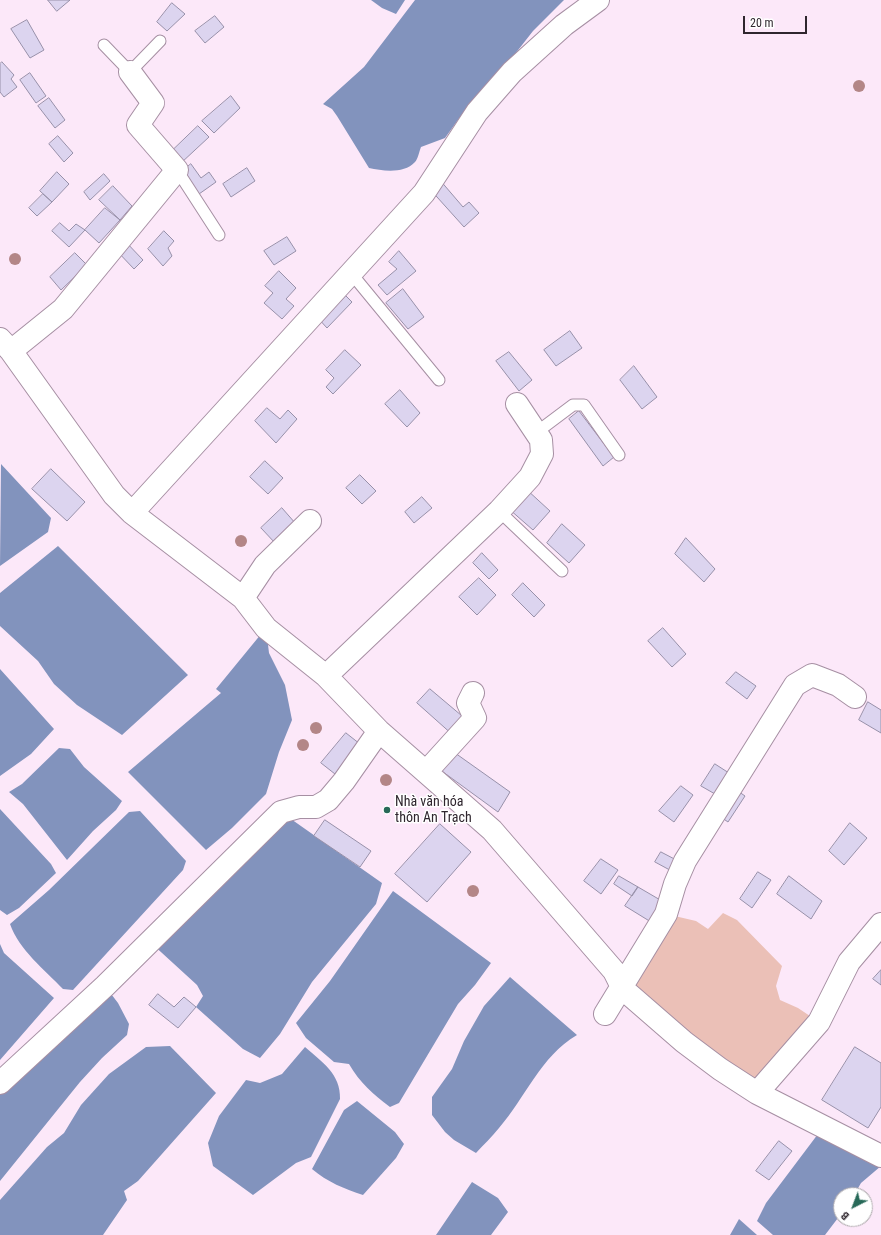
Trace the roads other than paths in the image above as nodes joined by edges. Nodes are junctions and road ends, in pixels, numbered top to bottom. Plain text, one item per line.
1 (598, 0) edge
2 (160, 41) dead end
3 (104, 45) dead end
4 (130, 72) junction
5 (177, 170) junction
6 (219, 235) dead end
7 (351, 273) junction
8 (5, 345) edge
9 (439, 380) dead end
10 (518, 404) dead end
11 (537, 432) junction
12 (619, 455) dead end
13 (499, 512) junction
14 (132, 513) junction
15 (310, 521) dead end
16 (562, 571) dead end
17 (243, 598) junction
18 (326, 676) junction
19 (473, 693) dead end
20 (855, 696) dead end
21 (379, 731) junction
22 (426, 772) junction
23 (881, 924) edge
24 (621, 986) junction
25 (604, 1014) dead end
26 (0, 1083) edge
27 (757, 1093) junction
28 (881, 1156) edge

1 - 7 street
2 - 4 lane
3 - 4 lane
4 - 5 street
5 - 6 lane
5 - 8 street
7 - 9 lane
7 - 14 street
8 - 14 street
10 - 11 street
11 - 12 lane
11 - 13 street
13 - 16 lane
13 - 18 street
14 - 17 street
15 - 17 street
17 - 18 street
18 - 21 street
19 - 22 street
20 - 24 street
21 - 22 street
21 - 26 street
22 - 24 street
23 - 27 street
24 - 25 street
24 - 27 street
27 - 28 street

